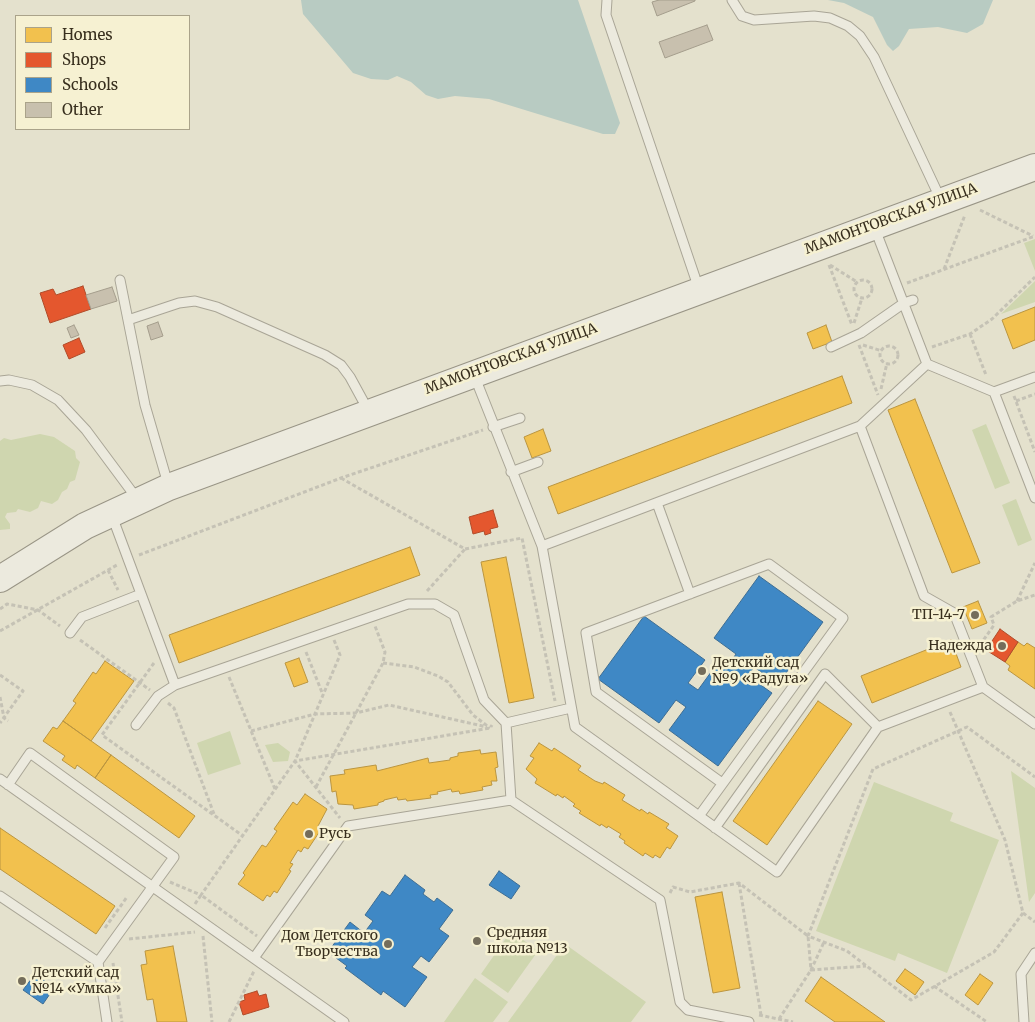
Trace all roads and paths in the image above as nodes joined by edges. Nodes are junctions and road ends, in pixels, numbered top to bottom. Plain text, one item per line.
1 (607, 0) edge
2 (732, 0) edge
3 (1035, 166) edge
4 (941, 200) junction
5 (873, 224) junction
6 (1034, 236) edge
7 (829, 265) dead end
8 (944, 269) junction
9 (1035, 277) edge
10 (120, 280) dead end
11 (857, 282) junction
12 (897, 286) junction
13 (699, 289) junction
14 (862, 298) junction
15 (913, 300) dead end
16 (904, 303) junction
17 (128, 320) junction
18 (853, 328) dead end
19 (970, 334) junction
20 (858, 343) dead end
21 (831, 347) dead end
22 (882, 351) junction
23 (922, 351) junction
24 (887, 363) junction
25 (927, 364) junction
26 (473, 373) junction
27 (1035, 377) edge
28 (0, 380) edge
29 (988, 380) dead end
30 (1010, 386) junction
31 (994, 392) junction
32 (1035, 394) edge
33 (879, 399) dead end
34 (1016, 401) junction
35 (369, 412) junction
36 (520, 418) dead end
37 (860, 426) junction
38 (493, 427) junction
39 (1035, 452) edge
40 (538, 462) dead end
41 (511, 472) junction
42 (341, 478) junction
43 (168, 487) junction
44 (1035, 498) edge
45 (138, 500) junction
46 (657, 503) junction
47 (111, 513) junction
48 (542, 546) junction
49 (465, 550) junction
50 (128, 560) junction
51 (1035, 563) edge
52 (0, 579) edge
53 (141, 594) junction
54 (419, 594) dead end
55 (690, 594) junction
56 (1035, 595) edge
57 (1017, 601) junction
58 (0, 608) edge
59 (38, 610) junction
60 (372, 617) junction
61 (331, 631) junction
62 (0, 632) edge
63 (70, 633) junction
64 (302, 641) junction
65 (977, 650) dead end
66 (383, 663) junction
67 (225, 668) junction
68 (0, 674) edge
69 (174, 683) junction
70 (983, 687) junction
71 (149, 690) junction
72 (158, 696) junction
73 (323, 696) junction
74 (0, 697) edge
75 (946, 701) junction
76 (546, 704) dead end
77 (571, 708) junction
78 (356, 713) junction
79 (315, 714) junction
80 (4, 718) junction
81 (503, 720) junction
82 (8, 721) dead end
83 (0, 723) edge
84 (1035, 724) edge
85 (136, 725) dead end
86 (878, 727) junction
87 (490, 728) junction
88 (251, 731) junction
89 (494, 731) dead end
90 (958, 731) junction
91 (22, 748) dead end
92 (30, 753) junction
93 (333, 755) junction
94 (295, 761) junction
95 (1035, 777) edge
96 (4, 782) edge
97 (722, 783) junction
98 (316, 787) junction
99 (275, 790) junction
100 (511, 800) junction
101 (214, 815) dead end
102 (699, 816) junction
103 (343, 822) dead end
104 (715, 828) junction
105 (159, 877) junction
106 (739, 883) junction
107 (152, 887) junction
108 (670, 893) dead end
109 (201, 895) junction
110 (0, 896) edge
111 (127, 897) dead end
112 (1022, 913) junction
113 (1035, 922) edge
114 (104, 929) dead end
115 (808, 936) junction
116 (260, 938) dead end
117 (113, 941) junction
118 (824, 942) junction
119 (1035, 953) edge
120 (256, 960) junction
121 (98, 962) junction
122 (867, 966) junction
123 (811, 970) junction
124 (934, 986) junction
125 (761, 1015) dead end
126 (779, 1019) dead end
127 (108, 1022) edge
128 (212, 1022) edge
129 (229, 1022) edge
130 (344, 1022) edge
131 (749, 1022) edge
132 (987, 1022) edge
133 (1024, 1022) edge

1 - 13 lane
2 - 4 lane
3 - 4 street, МАМОНТОВСКАЯ УЛИЦА
4 - 5 street, МАМОНТОВСКАЯ УЛИЦА
5 - 12 lane
5 - 13 street, МАМОНТОВСКАЯ УЛИЦА
6 - 8 path
6 - 8 path
7 - 11 path
8 - 12 path
9 - 19 path
10 - 17 lane
11 - 14 path
11 - 14 path
12 - 16 lane
13 - 26 street, МАМОНТОВСКАЯ УЛИЦА
14 - 18 path
15 - 16 lane
16 - 21 lane
16 - 23 lane
17 - 35 lane
17 - 43 lane
19 - 23 path
19 - 29 path
20 - 22 path
22 - 24 path
22 - 24 path
23 - 25 lane
24 - 33 path
25 - 31 lane
25 - 37 lane
26 - 35 street, МАМОНТОВСКАЯ УЛИЦА
26 - 38 lane
27 - 30 lane
28 - 45 lane
30 - 31 lane
30 - 34 path
31 - 44 lane
32 - 34 path
34 - 39 path
35 - 43 street, МАМОНТОВСКАЯ УЛИЦА
36 - 38 lane
37 - 46 lane
37 - 70 lane
38 - 41 lane
38 - 42 path
40 - 41 lane
41 - 48 lane
42 - 49 path
42 - 50 path
43 - 45 street, МАМОНТОВСКАЯ УЛИЦА
45 - 47 street, МАМОНТОВСКАЯ УЛИЦА
46 - 48 lane
46 - 55 lane
47 - 50 lane
47 - 52 street, МАМОНТОВСКАЯ УЛИЦА
48 - 77 lane
49 - 54 path
49 - 76 path
50 - 53 lane
50 - 59 path
51 - 57 path
53 - 63 lane
53 - 69 lane
55 - 97 lane
55 - 97 lane
56 - 57 path
57 - 65 path
58 - 59 path
59 - 62 path
59 - 63 path
60 - 61 lane
60 - 66 path
60 - 81 lane
61 - 64 lane
61 - 73 path
63 - 71 path
64 - 67 lane
64 - 73 path
66 - 78 path
66 - 87 path
67 - 69 lane
67 - 88 path
68 - 80 path
69 - 71 path
69 - 72 lane
70 - 75 lane
70 - 84 lane
71 - 72 path
72 - 85 lane
72 - 101 path
73 - 79 path
74 - 80 path
75 - 86 lane
75 - 90 path
77 - 81 lane
77 - 102 lane
78 - 79 path
78 - 87 path
78 - 93 path
79 - 88 path
79 - 94 path
80 - 82 path
80 - 83 path
81 - 87 path
81 - 100 lane
86 - 104 lane
86 - 104 lane
87 - 89 path
87 - 93 path
88 - 99 path
90 - 95 path
90 - 112 path
90 - 115 path
91 - 92 lane
92 - 96 lane
92 - 105 lane
93 - 94 path
93 - 98 path
94 - 98 path
94 - 99 path
96 - 107 lane
97 - 102 lane
98 - 103 path
99 - 109 path
100 - 120 lane
100 - 131 lane
102 - 104 lane
105 - 107 lane
105 - 109 path
106 - 108 path
106 - 115 path
106 - 125 path
107 - 117 lane
107 - 120 lane
109 - 116 path
110 - 121 lane
111 - 114 path
112 - 113 path
112 - 124 path
115 - 118 path
115 - 123 path
117 - 121 lane
117 - 128 path
118 - 122 path
118 - 123 path
119 - 133 lane
120 - 129 path
120 - 130 lane
121 - 127 lane
122 - 123 path
122 - 124 path
123 - 126 path
124 - 132 path

